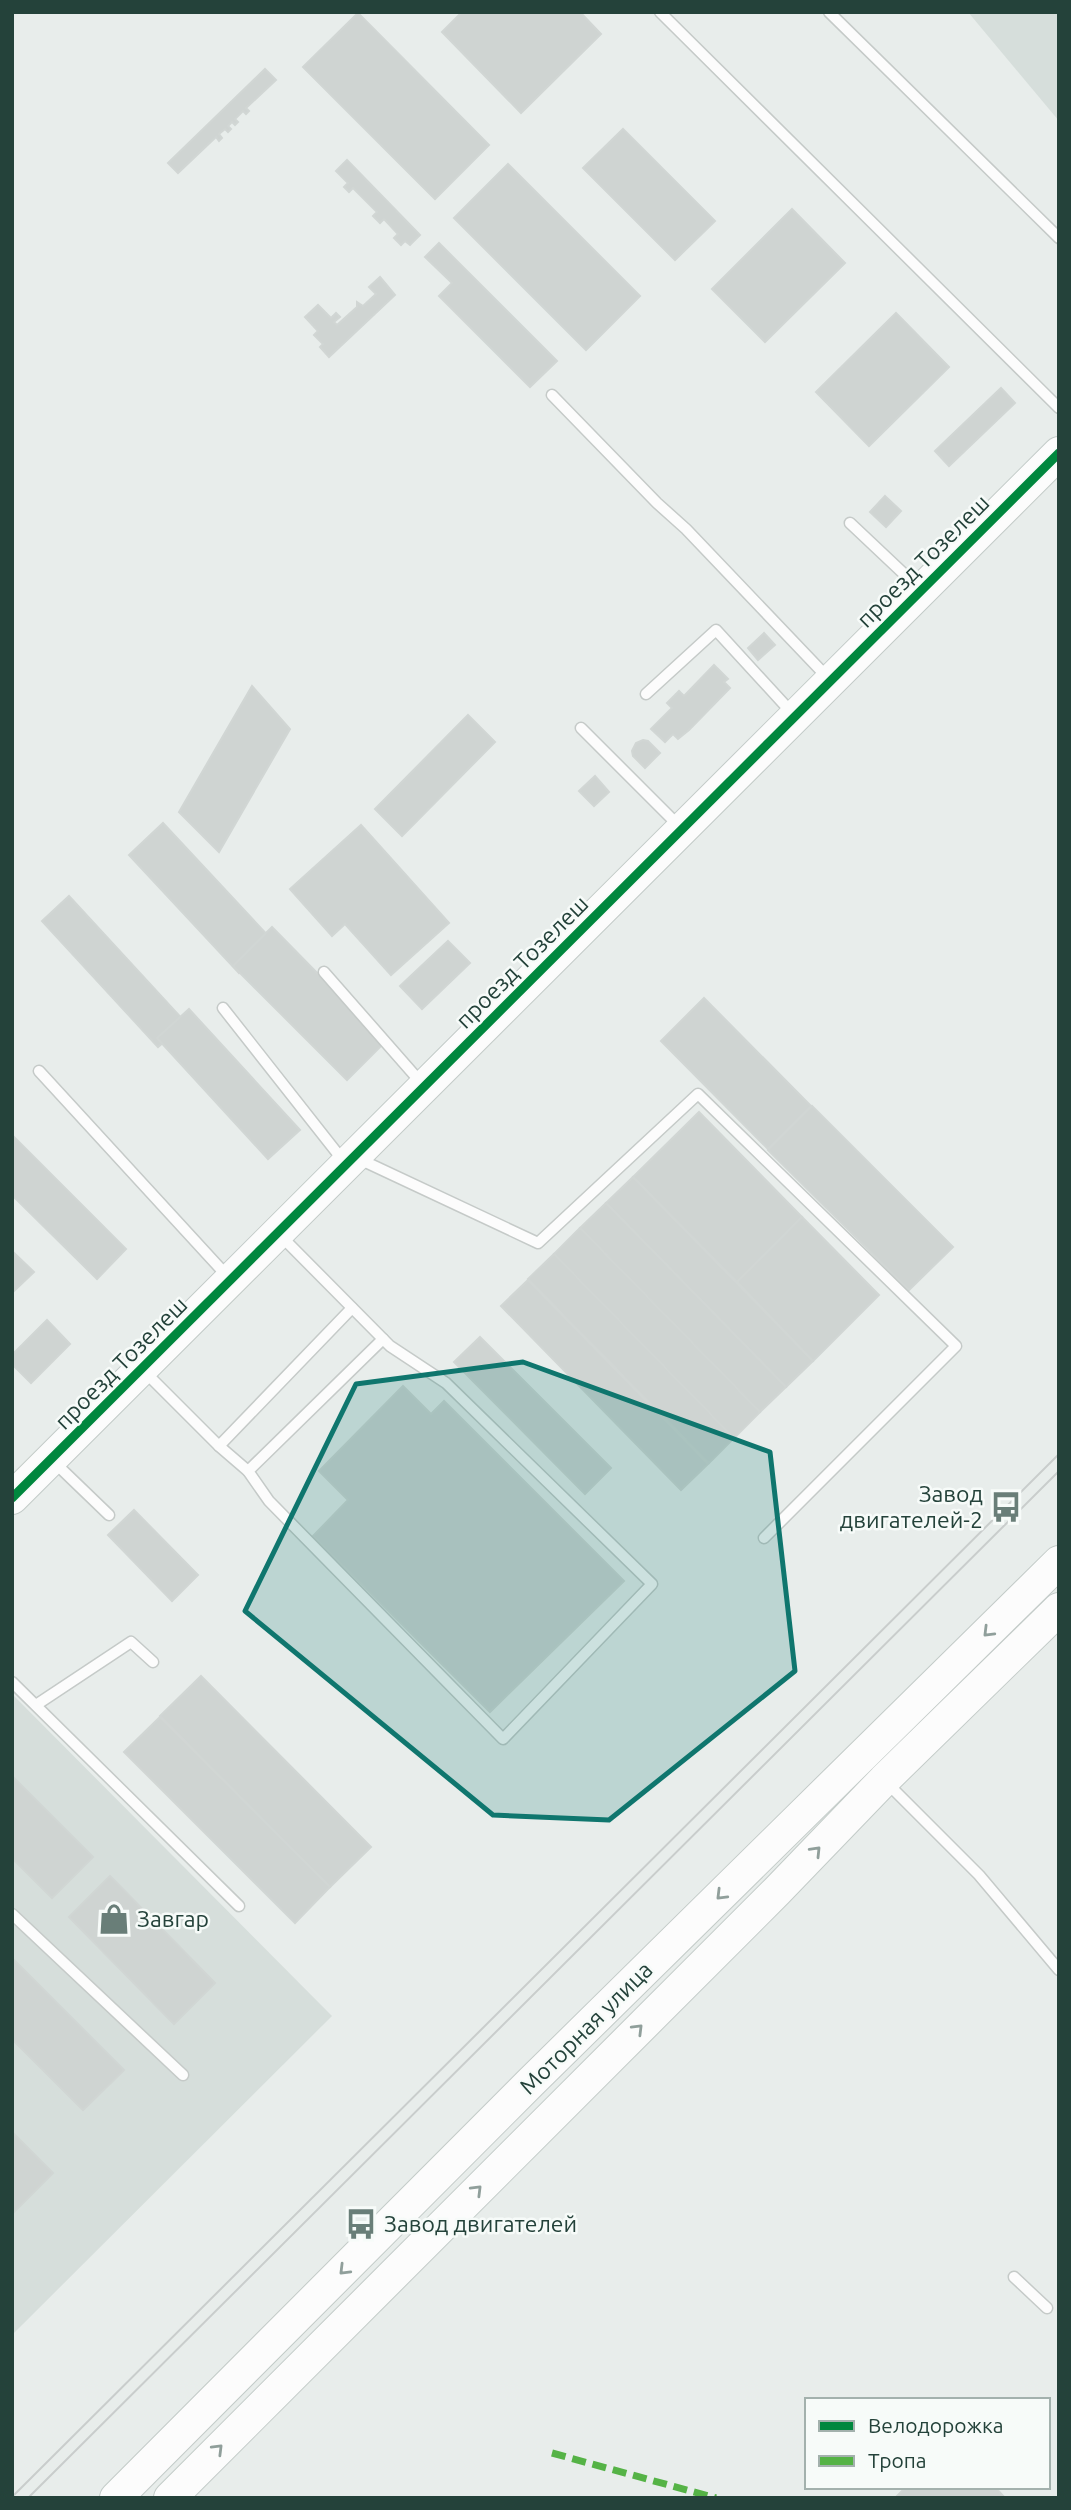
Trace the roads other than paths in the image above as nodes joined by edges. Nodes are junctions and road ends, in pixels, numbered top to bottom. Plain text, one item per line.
1 (660, 12) edge
2 (829, 12) edge
3 (1059, 238) edge
4 (552, 395) dead end
5 (1059, 408) edge
6 (1059, 453) edge
7 (850, 523) dead end
8 (915, 596) junction
9 (831, 681) junction
10 (646, 694) dead end
11 (795, 716) junction
12 (581, 728) dead end
13 (682, 829) junction
14 (324, 972) dead end
15 (223, 1008) dead end
16 (39, 1071) dead end
17 (425, 1086) junction
18 (350, 1161) junction
19 (278, 1233) junction
20 (231, 1280) junction
21 (352, 1308) junction
22 (383, 1339) junction
23 (142, 1369) junction
24 (219, 1446) junction
25 (51, 1459) junction
26 (248, 1471) junction
27 (12, 1498) edge
28 (109, 1515) dead end
29 (764, 1538) dead end
30 (1059, 1562) edge
31 (1059, 1609) edge
32 (153, 1662) dead end
33 (12, 1682) edge
34 (36, 1705) junction
35 (884, 1780) junction
36 (751, 1864) junction
37 (778, 1891) junction
38 (239, 1906) dead end
39 (12, 1914) edge
40 (1059, 1970) edge
41 (183, 2075) dead end
42 (1014, 2277) dead end
43 (1047, 2308) dead end
44 (116, 2498) edge
45 (170, 2498) edge

1 - 5 lane
2 - 3 lane
4 - 9 lane
6 - 8 main road, проезд Тозелеш
7 - 8 lane
8 - 9 main road, проезд Тозелеш
9 - 11 main road, проезд Тозелеш
10 - 11 lane
11 - 13 main road, проезд Тозелеш
12 - 13 lane
13 - 17 main road, проезд Тозелеш
14 - 17 lane
15 - 18 lane
16 - 20 lane
17 - 18 main road, проезд Тозелеш
18 - 19 main road, проезд Тозелеш
18 - 29 lane
19 - 20 main road, проезд Тозелеш
19 - 21 lane
20 - 23 main road, проезд Тозелеш
21 - 22 lane
21 - 24 lane
22 - 26 lane
22 - 26 lane
23 - 24 lane
23 - 25 main road, проезд Тозелеш
24 - 26 lane
25 - 27 main road, проезд Тозелеш
25 - 28 lane
30 -> 36 main road, Моторная улица
31 - 35 main road, Моторная улица
32 - 34 lane
33 - 34 lane
34 - 38 lane
37 -> 35 main road, Моторная улица
35 - 40 lane
36 - 37 main road
36 -> 44 main road, Моторная улица
45 -> 37 main road, Моторная улица
39 - 41 lane
42 - 43 lane

